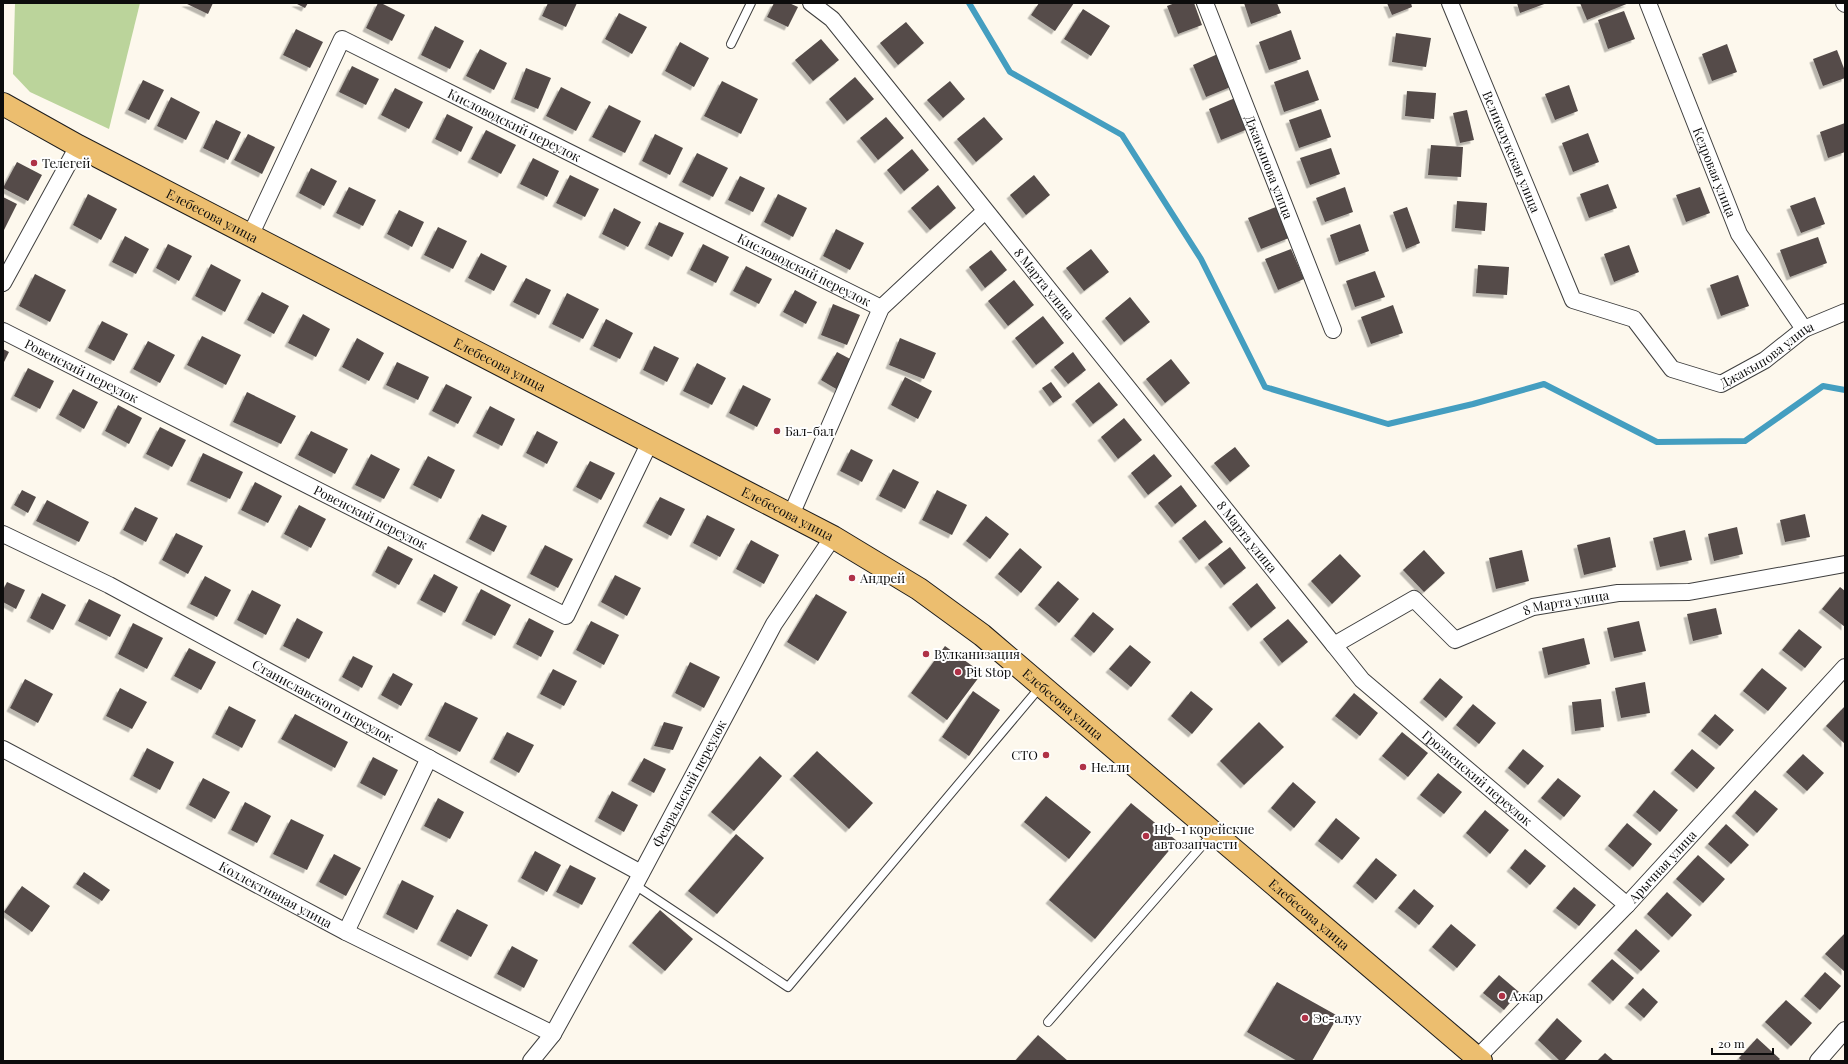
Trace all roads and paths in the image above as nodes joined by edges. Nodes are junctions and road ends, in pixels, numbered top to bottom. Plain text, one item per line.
1 (751, 3) edge
2 (811, 3) edge
3 (1206, 3) edge
4 (1450, 3) edge
5 (1648, 3) edge
6 (731, 44) dead end
7 (3, 104) edge
8 (78, 146) junction
9 (985, 211) junction
10 (250, 236) junction
11 (3, 283) edge
12 (1573, 300) joint
13 (881, 308) junction
14 (1845, 312) edge
15 (1804, 329) junction
16 (1333, 330) dead end
17 (3, 331) edge
18 (650, 442) junction
19 (791, 516) junction
20 (3, 534) edge
21 (833, 537) junction
22 (1845, 564) edge
23 (1334, 645) junction
24 (1845, 667) edge
25 (1042, 686) junction
26 (3, 748) edge
27 (429, 758) junction
28 (1214, 833) junction
29 (638, 879) junction
30 (1627, 905) junction
31 (346, 932) junction
32 (1048, 1022) dead end
33 (1845, 1030) edge
34 (552, 1034) junction
35 (1477, 1060) edge
36 (531, 1061) edge
37 (1818, 1061) edge

1 - 6 lane
2 - 9 street, 8 Марта улица
3 - 16 street, Джакыпова улица
4 - 12 street, Великолукская улица
5 - 15 street, Кедровая улица
7 - 8 main road, Елебесова улица
8 - 10 main road, Елебесова улица
8 - 11 street
9 - 13 street
9 - 23 street, 8 Марта улица
10 - 13 street, Кисловодский переулок
10 - 18 main road, Елебесова улица
12 - 15 street, Джакыпова улица
13 - 19 street
14 - 15 street, Джакыпова улица
17 - 18 street, Ровенский переулок
18 - 19 main road, Елебесова улица
19 - 21 main road, Елебесова улица
20 - 27 street, Станиславского переулок
21 - 25 main road, Елебесова улица
21 - 29 street, Февральский переулок
22 - 23 street, 8 Марта улица
23 - 30 street, Грозненский переулок
24 - 30 street, Арычная улица
25 - 28 main road, Елебесова улица
25 - 29 lane
26 - 31 street, Коллективная улица
27 - 29 street, Станиславского переулок
27 - 31 street
28 - 32 lane
28 - 35 main road, Елебесова улица
29 - 34 street, Февральский переулок
30 - 35 street, Арычная улица
31 - 34 street, Коллективная улица
33 - 37 street
34 - 36 street, Февральский переулок

